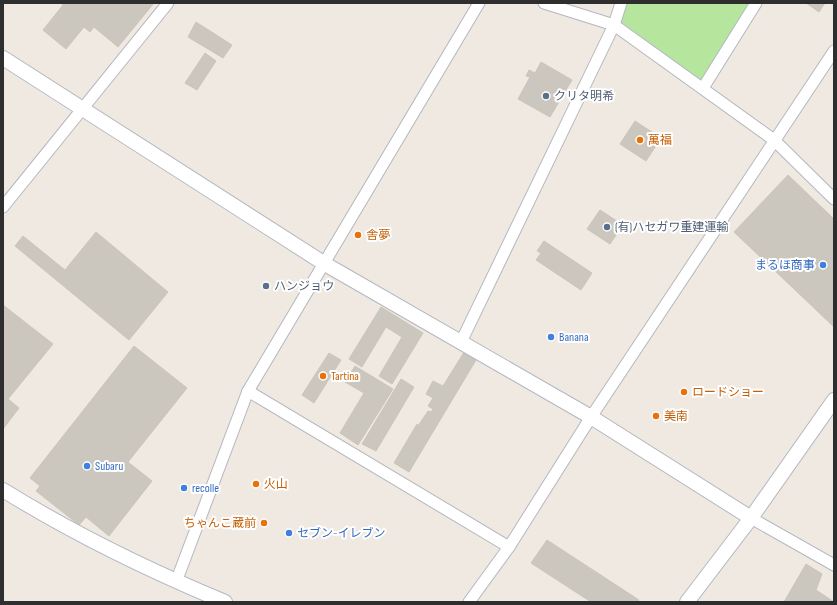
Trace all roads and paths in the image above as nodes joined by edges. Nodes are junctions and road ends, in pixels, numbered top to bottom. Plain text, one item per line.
1 (168, 3) edge
2 (479, 3) edge
3 (544, 3) edge
4 (621, 3) edge
5 (756, 3) edge
6 (614, 26) junction
7 (834, 50) edge
8 (3, 58) edge
9 (702, 88) junction
10 (83, 110) junction
11 (774, 140) junction
12 (834, 199) edge
13 (3, 207) edge
14 (326, 264) junction
15 (461, 342) junction
16 (248, 391) junction
17 (834, 400) edge
18 (591, 417) junction
19 (3, 490) edge
20 (751, 518) junction
21 (509, 547) junction
22 (834, 565) edge
23 (176, 582) junction
24 (225, 602) edge
25 (469, 602) edge
26 (687, 602) edge

1 - 10 street
2 - 14 street
3 - 6 street
4 - 6 street
5 - 9 street
6 - 9 street
6 - 15 street
7 - 11 street
8 - 10 street
9 - 11 street
10 - 13 street
10 - 14 street
11 - 12 street
11 - 18 street
14 - 15 street
14 - 16 street
15 - 18 street
16 - 21 street
16 - 23 street
17 - 20 street
18 - 20 street
18 - 21 street
19 - 23 street
20 - 22 street
20 - 26 street
21 - 25 street
23 - 24 street

